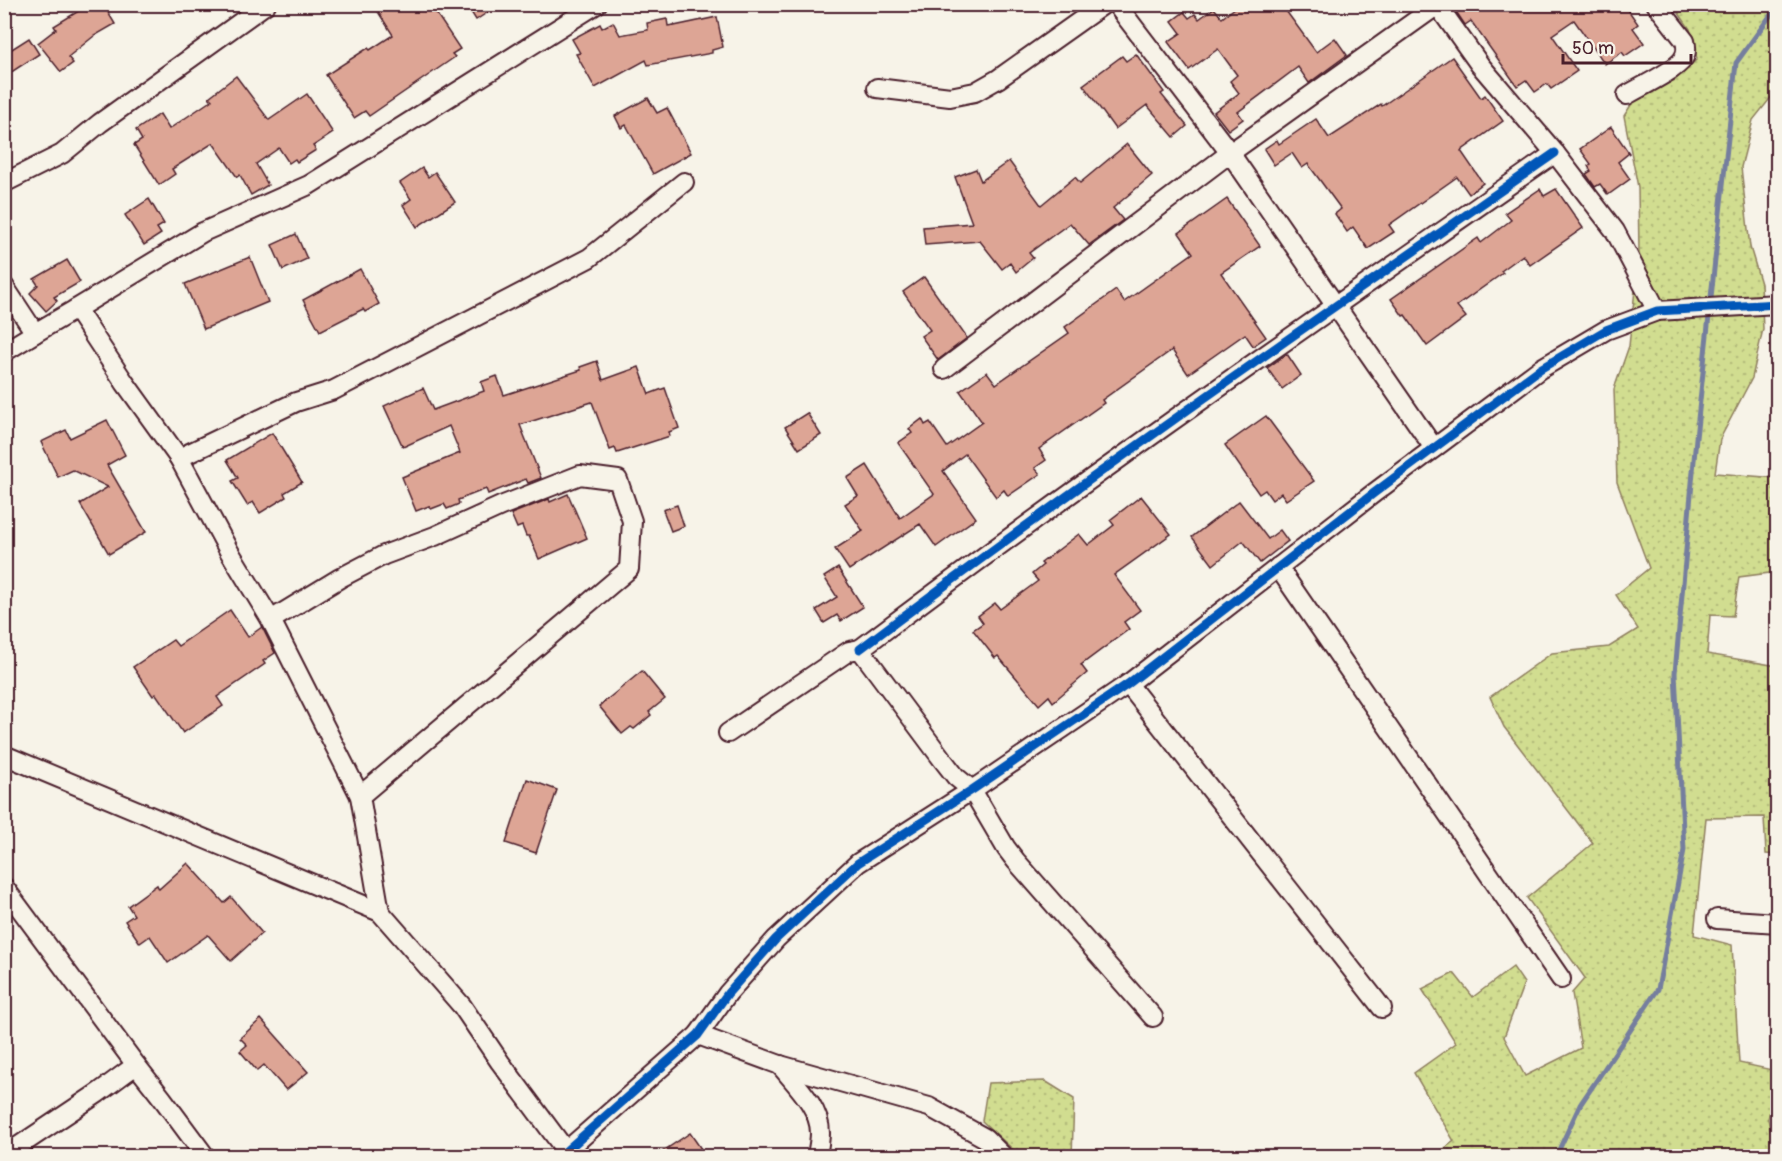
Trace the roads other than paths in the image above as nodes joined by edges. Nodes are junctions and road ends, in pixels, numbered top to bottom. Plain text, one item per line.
1 (266, 4) edge
2 (597, 4) edge
3 (1104, 4) edge
4 (1116, 4) edge
5 (1656, 4) edge
6 (1438, 5) edge
7 (877, 88) dead end
8 (1627, 95) dead end
9 (1230, 153) junction
10 (1555, 153) junction
11 (684, 182) dead end
12 (4, 183) edge
13 (4, 286) edge
14 (1778, 304) edge
15 (1335, 305) junction
16 (76, 309) junction
17 (1657, 311) junction
18 (35, 333) junction
19 (4, 352) edge
20 (944, 369) dead end
21 (1434, 448) junction
22 (179, 458) junction
23 (1278, 567) junction
24 (271, 620) junction
25 (860, 649) junction
26 (1128, 684) junction
27 (728, 733) dead end
28 (4, 755) edge
29 (972, 790) junction
30 (360, 796) junction
31 (4, 887) edge
32 (380, 912) junction
33 (1718, 919) dead end
34 (1778, 923) edge
35 (1561, 979) dead end
36 (1382, 1008) dead end
37 (1153, 1017) dead end
38 (698, 1035) junction
39 (136, 1065) junction
40 (780, 1065) junction
41 (567, 1154) edge
42 (4, 1156) edge
43 (205, 1156) edge
44 (817, 1156) edge
45 (1003, 1156) edge

1 - 12 street
2 - 16 street
3 - 7 street
4 - 9 street
5 - 8 street
6 - 9 street
6 - 10 street
9 - 15 street
9 - 20 street
10 - 15 street
10 - 17 street
11 - 22 street
13 - 18 street
14 - 17 street
15 - 21 street
15 - 25 street
16 - 18 street
16 - 22 street
17 - 21 street
18 - 19 street
21 - 23 street
22 - 24 street
23 - 26 street
23 - 35 street
24 - 30 street
24 - 30 street
25 - 27 street
25 - 29 street
26 - 29 street
26 - 36 street
28 - 32 street
29 - 37 street
29 - 38 street
30 - 32 street
31 - 39 street
32 - 41 street
33 - 34 street
38 - 40 street
38 - 41 street
39 - 42 street
39 - 43 street
40 - 44 street
40 - 45 street

